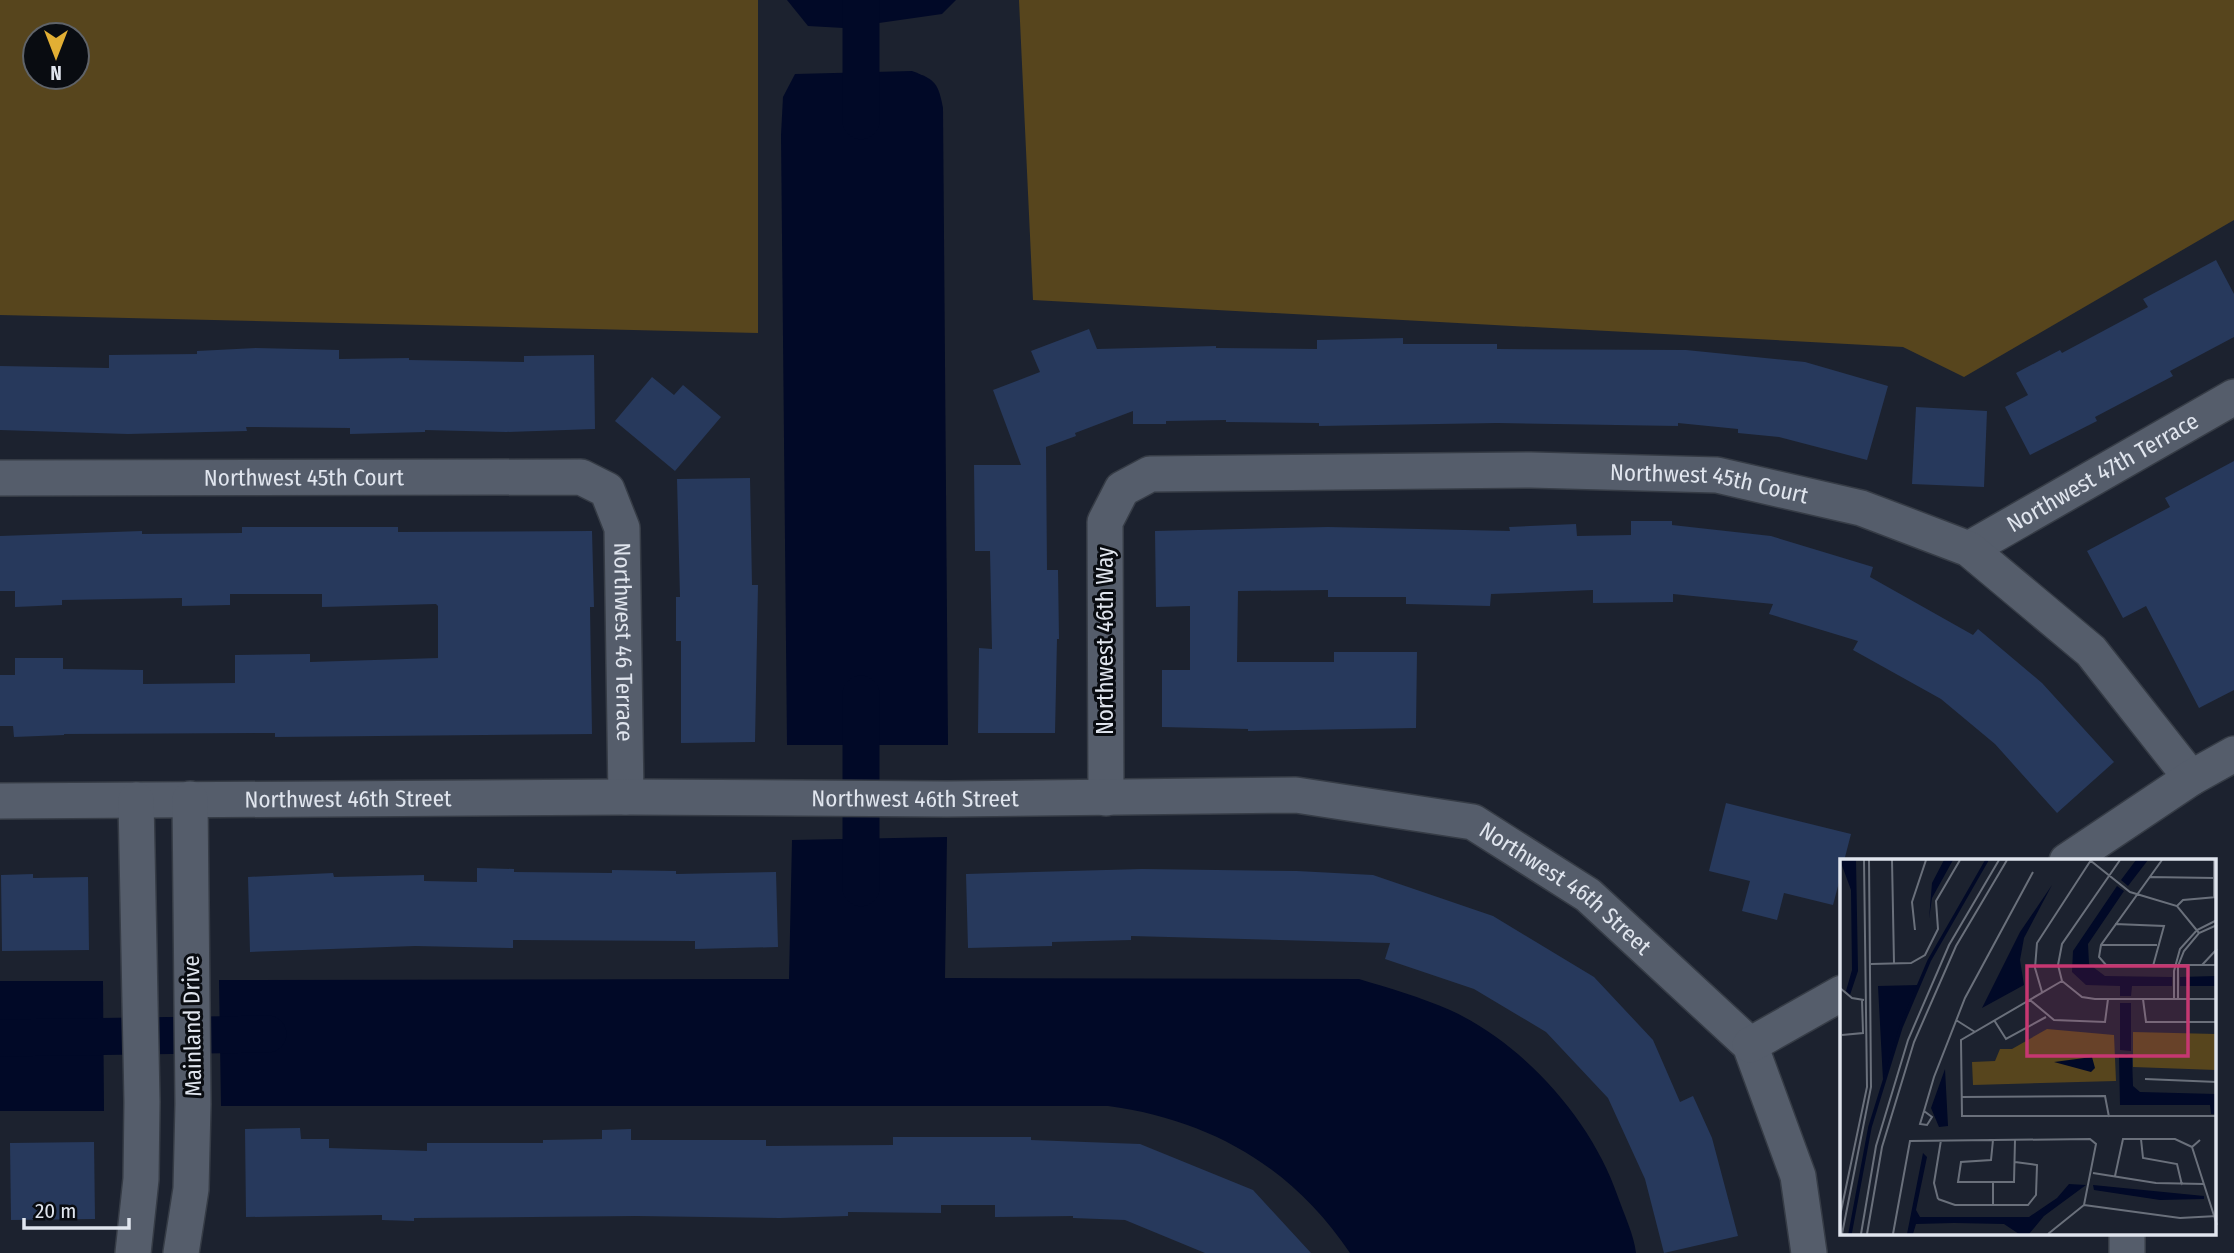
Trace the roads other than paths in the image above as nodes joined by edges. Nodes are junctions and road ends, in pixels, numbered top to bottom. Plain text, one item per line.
1 (2234, 397) edge
2 (0, 478) edge
3 (1122, 489) joint
4 (607, 490) joint
5 (1969, 549) junction
6 (2234, 754) edge
7 (2192, 778) junction
8 (626, 797) junction
9 (1106, 797) junction
10 (190, 799) junction
11 (136, 800) junction
12 (0, 801) edge
13 (2070, 859) edge
14 (1840, 994) edge
15 (1750, 1045) junction
16 (134, 1253) edge
17 (181, 1253) edge
18 (1809, 1253) edge

1 - 5 street, Northwest 47th Terrace
2 - 4 street, Northwest 45th Court
3 - 5 street, Northwest 45th Court
3 - 9 street, Northwest 46th Way
4 - 8 street, Northwest 46 Terrace
5 - 7 street, Northwest 45th Court
6 - 7 street
7 - 13 street
8 - 9 street, Northwest 46th Street
8 - 10 street, Northwest 46th Street
9 - 15 street, Northwest 46th Street
10 - 11 street, Northwest 46th Street
10 - 17 street, Mainland Drive
11 - 12 street, Northwest 46th Street
11 - 16 street
14 - 15 street
15 - 18 street

